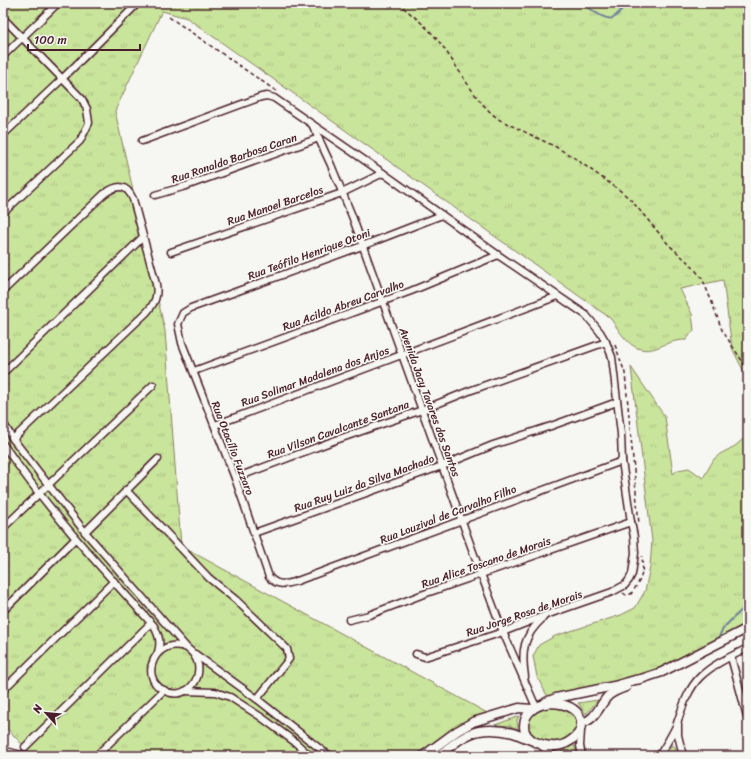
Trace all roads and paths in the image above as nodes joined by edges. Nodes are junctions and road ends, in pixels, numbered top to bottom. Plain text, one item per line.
1 (58, 3) edge
2 (398, 3) edge
3 (135, 6) dead end
4 (169, 17) dead end
5 (3, 18) edge
6 (21, 38) junction
7 (3, 56) edge
8 (62, 79) junction
9 (278, 93) dead end
10 (312, 124) junction
11 (3, 135) edge
12 (319, 138) junction
13 (142, 140) dead end
14 (383, 173) junction
15 (342, 192) junction
16 (155, 195) dead end
17 (3, 213) edge
18 (442, 215) junction
19 (143, 237) junction
20 (362, 246) junction
21 (171, 252) dead end
22 (498, 255) junction
23 (3, 291) edge
24 (558, 296) junction
25 (382, 302) junction
26 (183, 313) joint
27 (606, 342) junction
28 (614, 342) dead end
29 (403, 355) junction
30 (748, 370) edge
31 (194, 371) junction
32 (3, 373) edge
33 (153, 385) dead end
34 (617, 402) junction
35 (422, 410) junction
36 (3, 423) edge
37 (215, 425) junction
38 (13, 439) junction
39 (4, 448) edge
40 (158, 458) dead end
41 (622, 460) junction
42 (442, 466) junction
43 (235, 478) junction
44 (48, 485) junction
45 (126, 490) junction
46 (38, 493) junction
47 (462, 519) junction
48 (631, 522) junction
49 (3, 528) edge
50 (639, 528) dead end
51 (85, 532) junction
52 (254, 533) junction
53 (75, 539) junction
54 (642, 552) dead end
55 (482, 574) junction
56 (114, 581) junction
57 (281, 585) joint
58 (619, 589) junction
59 (3, 611) edge
60 (546, 615) junction
61 (349, 620) dead end
62 (151, 623) junction
63 (748, 628) edge
64 (504, 632) junction
65 (748, 648) edge
66 (189, 650) junction
67 (158, 652) junction
68 (416, 654) dead end
69 (730, 657) junction
70 (641, 679) junction
71 (3, 680) edge
72 (5, 687) edge
73 (528, 688) junction
74 (164, 690) junction
75 (185, 691) junction
76 (257, 699) junction
77 (536, 707) junction
78 (679, 715) junction
79 (748, 720) edge
80 (581, 726) junction
81 (537, 743) junction
82 (24, 747) dead end
83 (4, 752) edge
84 (25, 756) edge
85 (96, 756) edge
86 (310, 756) edge
87 (331, 756) edge
88 (423, 756) edge
89 (438, 756) edge
90 (554, 756) edge
91 (582, 756) edge
92 (659, 756) edge
93 (683, 756) edge

1 - 6 street
2 - 30 path
3 - 8 street
4 - 9 path
5 - 6 street
6 - 7 street
6 - 8 street
8 - 11 street
8 - 17 street
10 - 12 street, Avenida Jacy Tavares dos Santos
10 - 13 street
10 - 14 street
12 - 15 street, Avenida Jacy Tavares dos Santos
12 - 16 street, Rua Ronaldo Barbosa Caran
14 - 15 street, Rua Manoel Barcelos
14 - 18 street
15 - 20 street, Avenida Jacy Tavares dos Santos
15 - 21 street, Rua Manoel Barcelos
18 - 20 street, Rua Teófilo Henrique Otoni
18 - 22 street
19 - 23 street
19 - 32 street
19 - 38 street
20 - 25 street, Avenida Jacy Tavares dos Santos
20 - 26 street, Rua Teófilo Henrique Otoni
22 - 24 street
22 - 25 street, Rua Acildo Abreu Carvalho
24 - 27 street
24 - 29 street, Rua Solimar Madalena dos Anjos
25 - 29 street, Avenida Jacy Tavares dos Santos
25 - 31 street, Rua Acildo Abreu Carvalho
26 - 31 street, Rua Otacílio Fuzzaro
27 - 34 street
27 - 35 street, Rua Vilson Cavalcante Santana
28 - 50 path
29 - 35 street, Avenida Jacy Tavares dos Santos
29 - 37 street, Rua Solimar Madalena dos Anjos
31 - 37 street, Rua Otacílio Fuzzaro
33 - 44 street
34 - 41 street
34 - 42 street, Rua Ruy Luiz da Silva Machado
35 - 42 street, Avenida Jacy Tavares dos Santos
35 - 43 street, Rua Vilson Cavalcante Santana
36 - 38 street
37 - 43 street, Rua Otacílio Fuzzaro
38 - 44 street
39 - 46 street
40 - 45 street
41 - 47 street, Rua Louzival de Carvalho Filho
41 - 48 street
42 - 47 street, Avenida Jacy Tavares dos Santos
42 - 52 street, Rua Ruy Luiz da Silva Machado
43 - 52 street, Rua Otacílio Fuzzaro
44 - 46 street
44 - 51 street
45 - 51 street
45 - 76 street
46 - 49 street
46 - 53 street
47 - 55 street, Avenida Jacy Tavares dos Santos
47 - 57 street, Rua Louzival de Carvalho Filho
48 - 55 street, Rua Alice Toscano de Morais
48 - 58 street, Rua Jorge Rosa de Morais
51 - 66 street
52 - 57 street, Rua Otacílio Fuzzaro
53 - 56 street
53 - 59 street
54 - 58 path
55 - 61 street, Rua Alice Toscano de Morais
55 - 64 street, Avenida Jacy Tavares dos Santos
56 - 62 street
56 - 72 street
58 - 60 street, Rua Jorge Rosa de Morais
60 - 64 street, Rua Jorge Rosa de Morais
60 - 73 street, Avenida Jacy Tavares dos Santos
62 - 67 street
62 - 82 street
63 - 70 street
64 - 68 street, Rua Jorge Rosa de Morais
64 - 73 street, Avenida Jacy Tavares dos Santos
65 - 69 street
66 - 67 street
66 - 75 street
66 - 76 street
67 - 74 street
69 - 78 street
69 - 79 street
70 - 77 street
70 - 80 street
71 - 72 street
73 - 77 street, Avenida Jacy Tavares dos Santos
74 - 75 street
74 - 85 street
75 - 86 street
76 - 87 street
77 - 80 street
77 - 81 street
77 - 88 street
78 - 92 street
78 - 93 street
80 - 81 street
80 - 91 street
81 - 89 street
81 - 90 street
83 - 84 street

